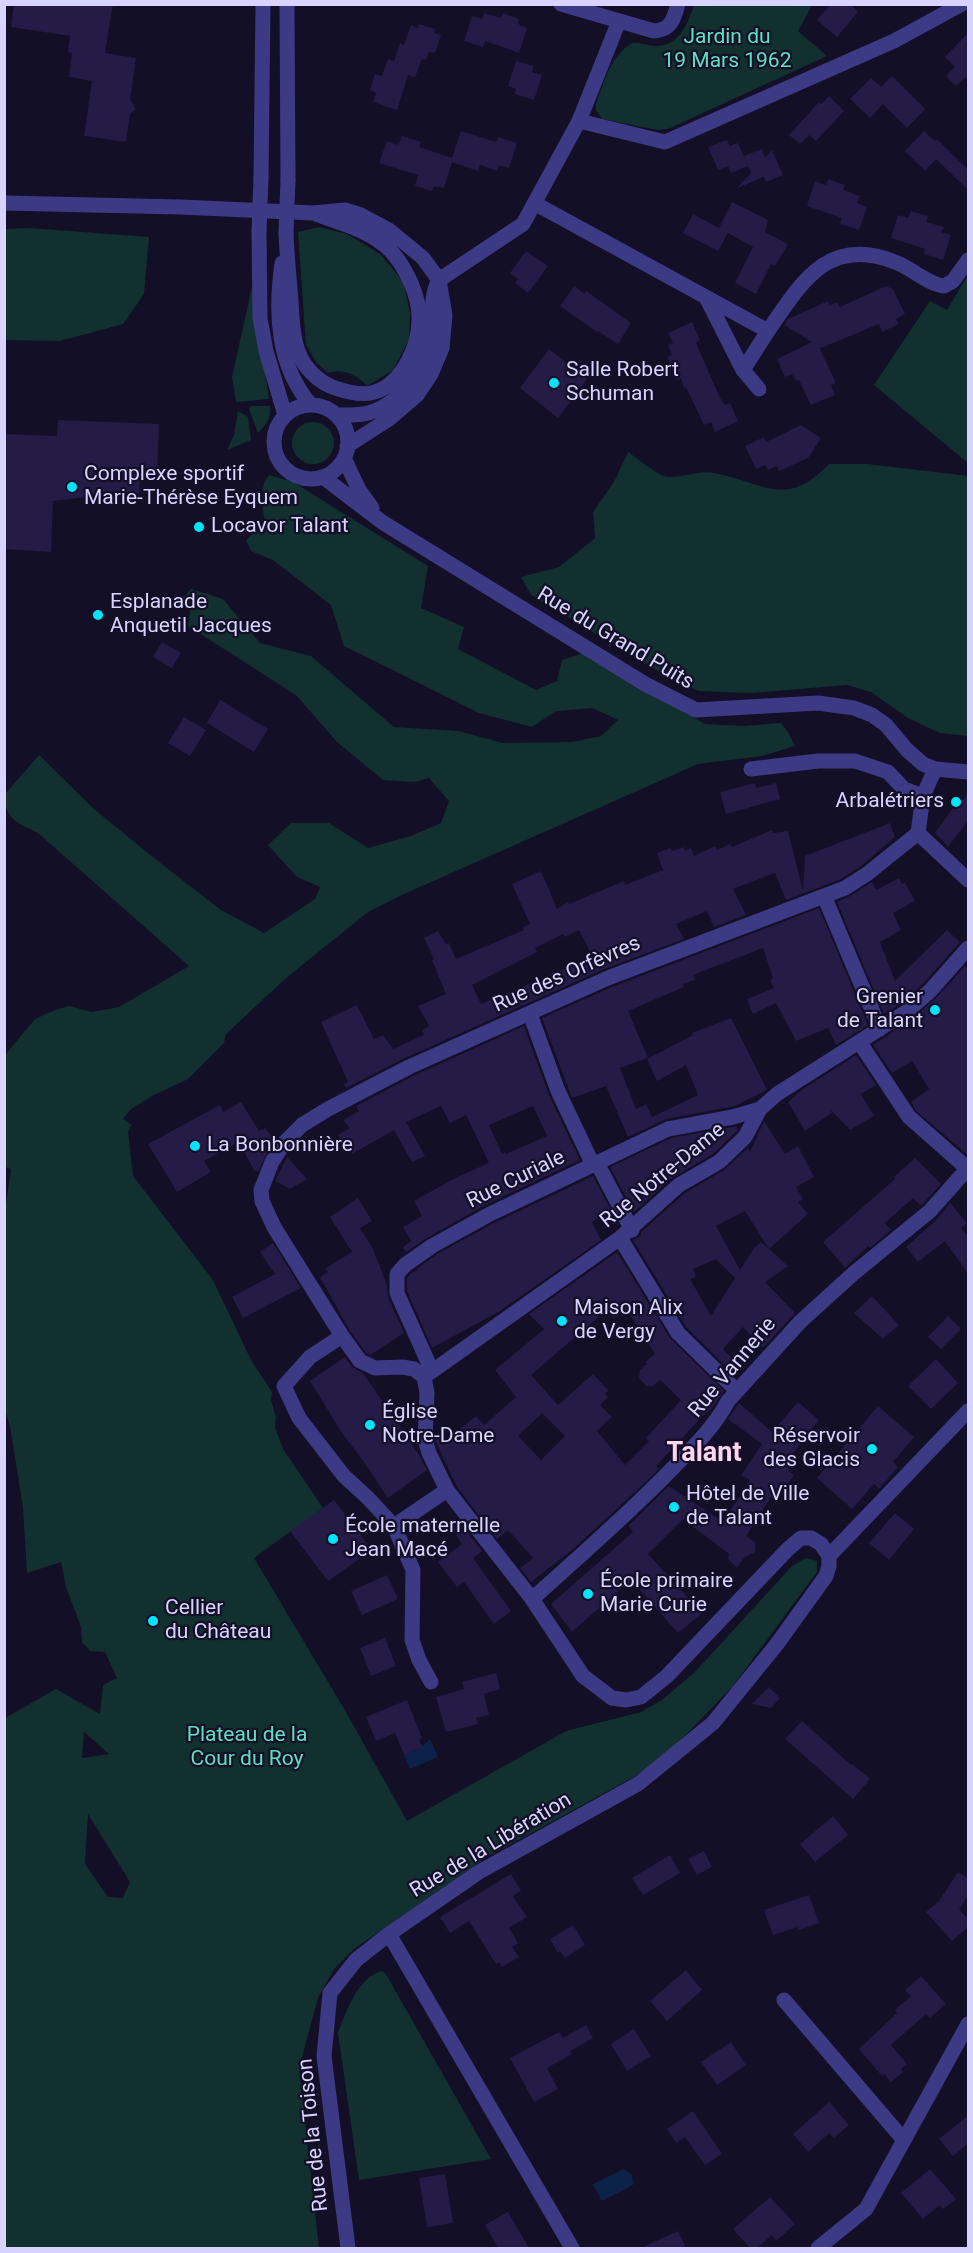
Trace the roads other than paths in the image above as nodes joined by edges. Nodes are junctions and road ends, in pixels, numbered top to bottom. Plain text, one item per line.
1 (263, 4) edge
2 (287, 4) edge
3 (678, 4) edge
4 (962, 4) edge
5 (562, 5) edge
6 (619, 21) junction
7 (579, 121) junction
8 (4, 202) edge
9 (536, 204) junction
10 (313, 213) junction
11 (358, 230) junction
12 (286, 233) junction
13 (969, 260) edge
14 (439, 280) junction
15 (707, 299) junction
16 (768, 331) junction
17 (743, 370) junction
18 (759, 389) dead end
19 (311, 405) junction
20 (336, 415) junction
21 (285, 416) junction
22 (346, 452) junction
23 (323, 477) junction
24 (382, 522) junction
25 (751, 769) dead end
26 (935, 769) junction
27 (969, 772) edge
28 (923, 796) junction
29 (918, 833) junction
30 (969, 880) edge
31 (824, 896) junction
32 (969, 948) edge
33 (530, 1014) junction
34 (880, 1029) junction
35 (860, 1043) junction
36 (760, 1108) junction
37 (595, 1164) junction
38 (968, 1169) edge
39 (626, 1234) junction
40 (342, 1336) junction
41 (428, 1374) junction
42 (736, 1391) junction
43 (969, 1411) edge
44 (447, 1490) junction
45 (394, 1526) junction
46 (829, 1556) junction
47 (532, 1599) junction
48 (431, 1683) dead end
49 (389, 1934) junction
50 (784, 2000) dead end
51 (969, 2024) edge
52 (903, 2139) junction
53 (348, 2248) edge
54 (572, 2248) edge
55 (818, 2248) edge

1 - 21 street, bridge
2 - 12 street, bridge
3 - 6 street
4 - 7 street
5 - 6 street
6 - 7 street
7 - 9 street
8 - 10 street
9 - 14 street
9 - 15 street
10 - 11 street
10 - 14 street
11 - 12 street
11 - 14 street
12 - 19 street
13 - 16 street
14 - 20 street
14 - 22 street
15 - 16 street
15 - 17 street
16 - 17 street
17 - 18 street
19 - 20 street
19 - 21 street
20 - 22 street
21 - 23 street
22 - 23 street
22 - 24 street, Rue du Grand Puits
23 - 24 street, Rue du Grand Puits
24 - 26 street, Rue du Grand Puits
25 - 28 street
26 - 27 street
26 - 28 street
28 - 29 street
29 - 30 street
29 - 31 street, Rue des Orfèvres
31 - 33 street, Rue des Orfèvres
31 - 34 street
32 - 34 street, Rue Notre-Dame
33 - 37 street
33 - 40 street, Rue des Orfèvres
34 - 35 street, Rue Notre-Dame
35 - 36 street, Rue Notre-Dame
35 - 38 street
36 - 37 street, Rue Curiale
36 - 39 street, Rue Notre-Dame
37 - 39 street
37 - 41 street, Rue Curiale
38 - 42 street, Rue Vannerie
39 - 41 street, Rue Notre-Dame
39 - 42 street
40 - 41 street
40 - 45 street
41 - 44 street
42 - 47 street, Rue Vannerie
43 - 46 street
44 - 45 street
44 - 47 street
45 - 48 street
46 - 47 street
46 - 49 street, Rue de la Libération
49 - 53 street, Rue de la Toison
49 - 54 street
50 - 52 street
51 - 52 street
52 - 55 street

